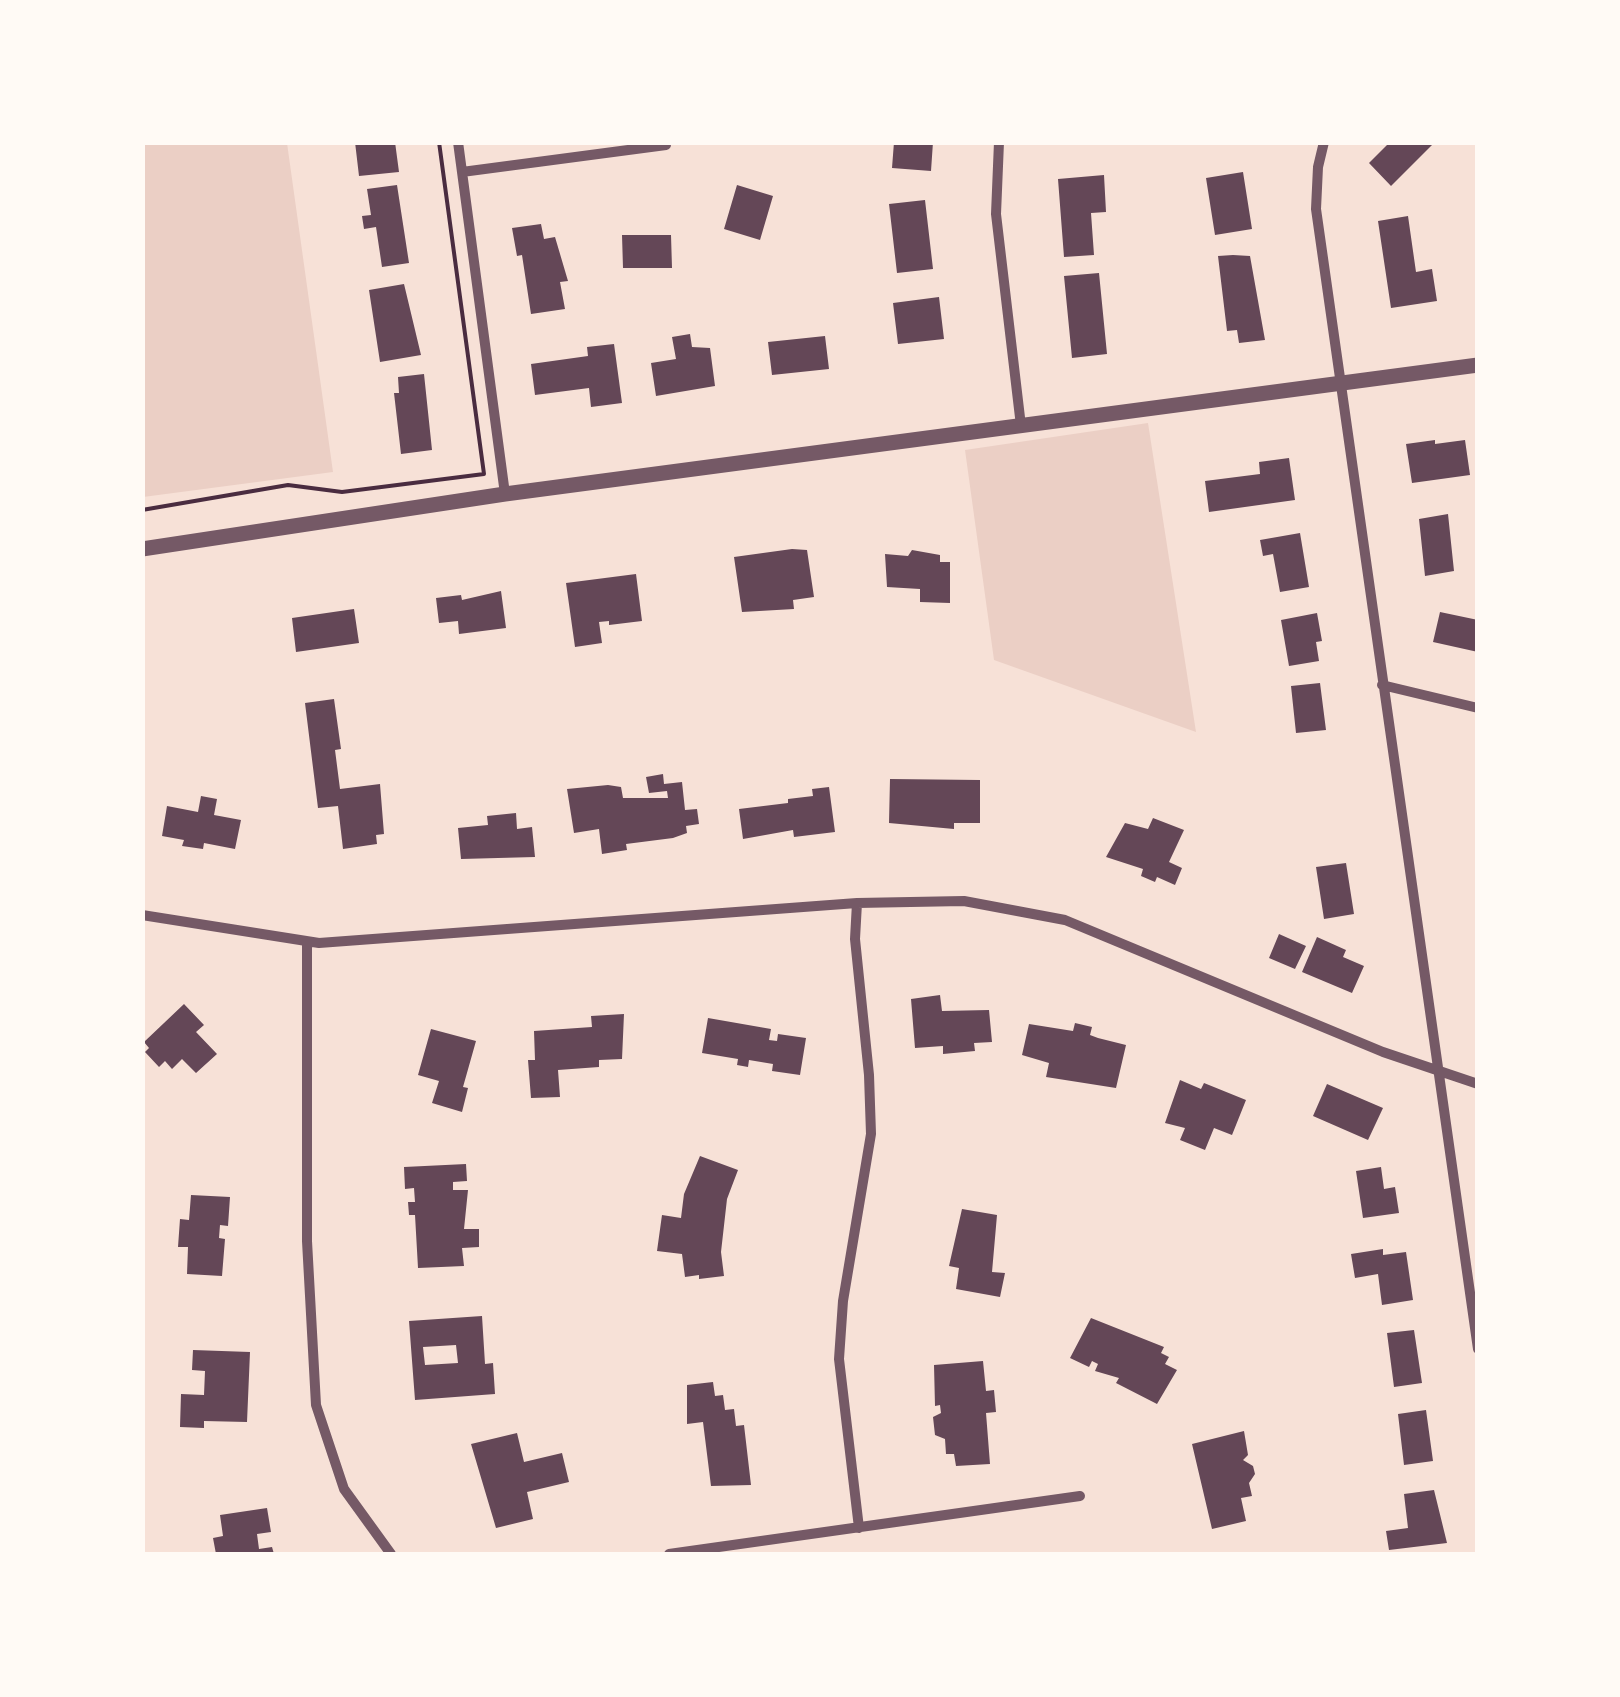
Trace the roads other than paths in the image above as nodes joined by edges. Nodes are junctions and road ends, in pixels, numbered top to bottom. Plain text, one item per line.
1 (458, 142) edge
2 (999, 142) edge
3 (1324, 142) edge
4 (666, 146) dead end
5 (462, 172) junction
6 (1478, 365) edge
7 (1340, 384) junction
8 (1022, 426) junction
9 (505, 494) junction
10 (142, 548) edge
11 (1382, 684) junction
12 (1478, 708) edge
13 (856, 903) junction
14 (142, 915) edge
15 (306, 942) junction
16 (1436, 1071) junction
17 (1478, 1084) edge
18 (1478, 1349) edge
19 (1080, 1496) dead end
20 (859, 1528) junction
21 (391, 1554) edge
22 (669, 1554) edge

1 - 5 street
2 - 8 street
3 - 7 street
4 - 5 street
5 - 9 street
6 - 7 street
7 - 8 street
7 - 11 street
8 - 9 street
9 - 10 street
11 - 12 street
11 - 16 street
13 - 15 street
13 - 16 street
13 - 20 street
14 - 15 street
15 - 21 street
16 - 17 street
16 - 18 street
19 - 20 street
20 - 22 street

